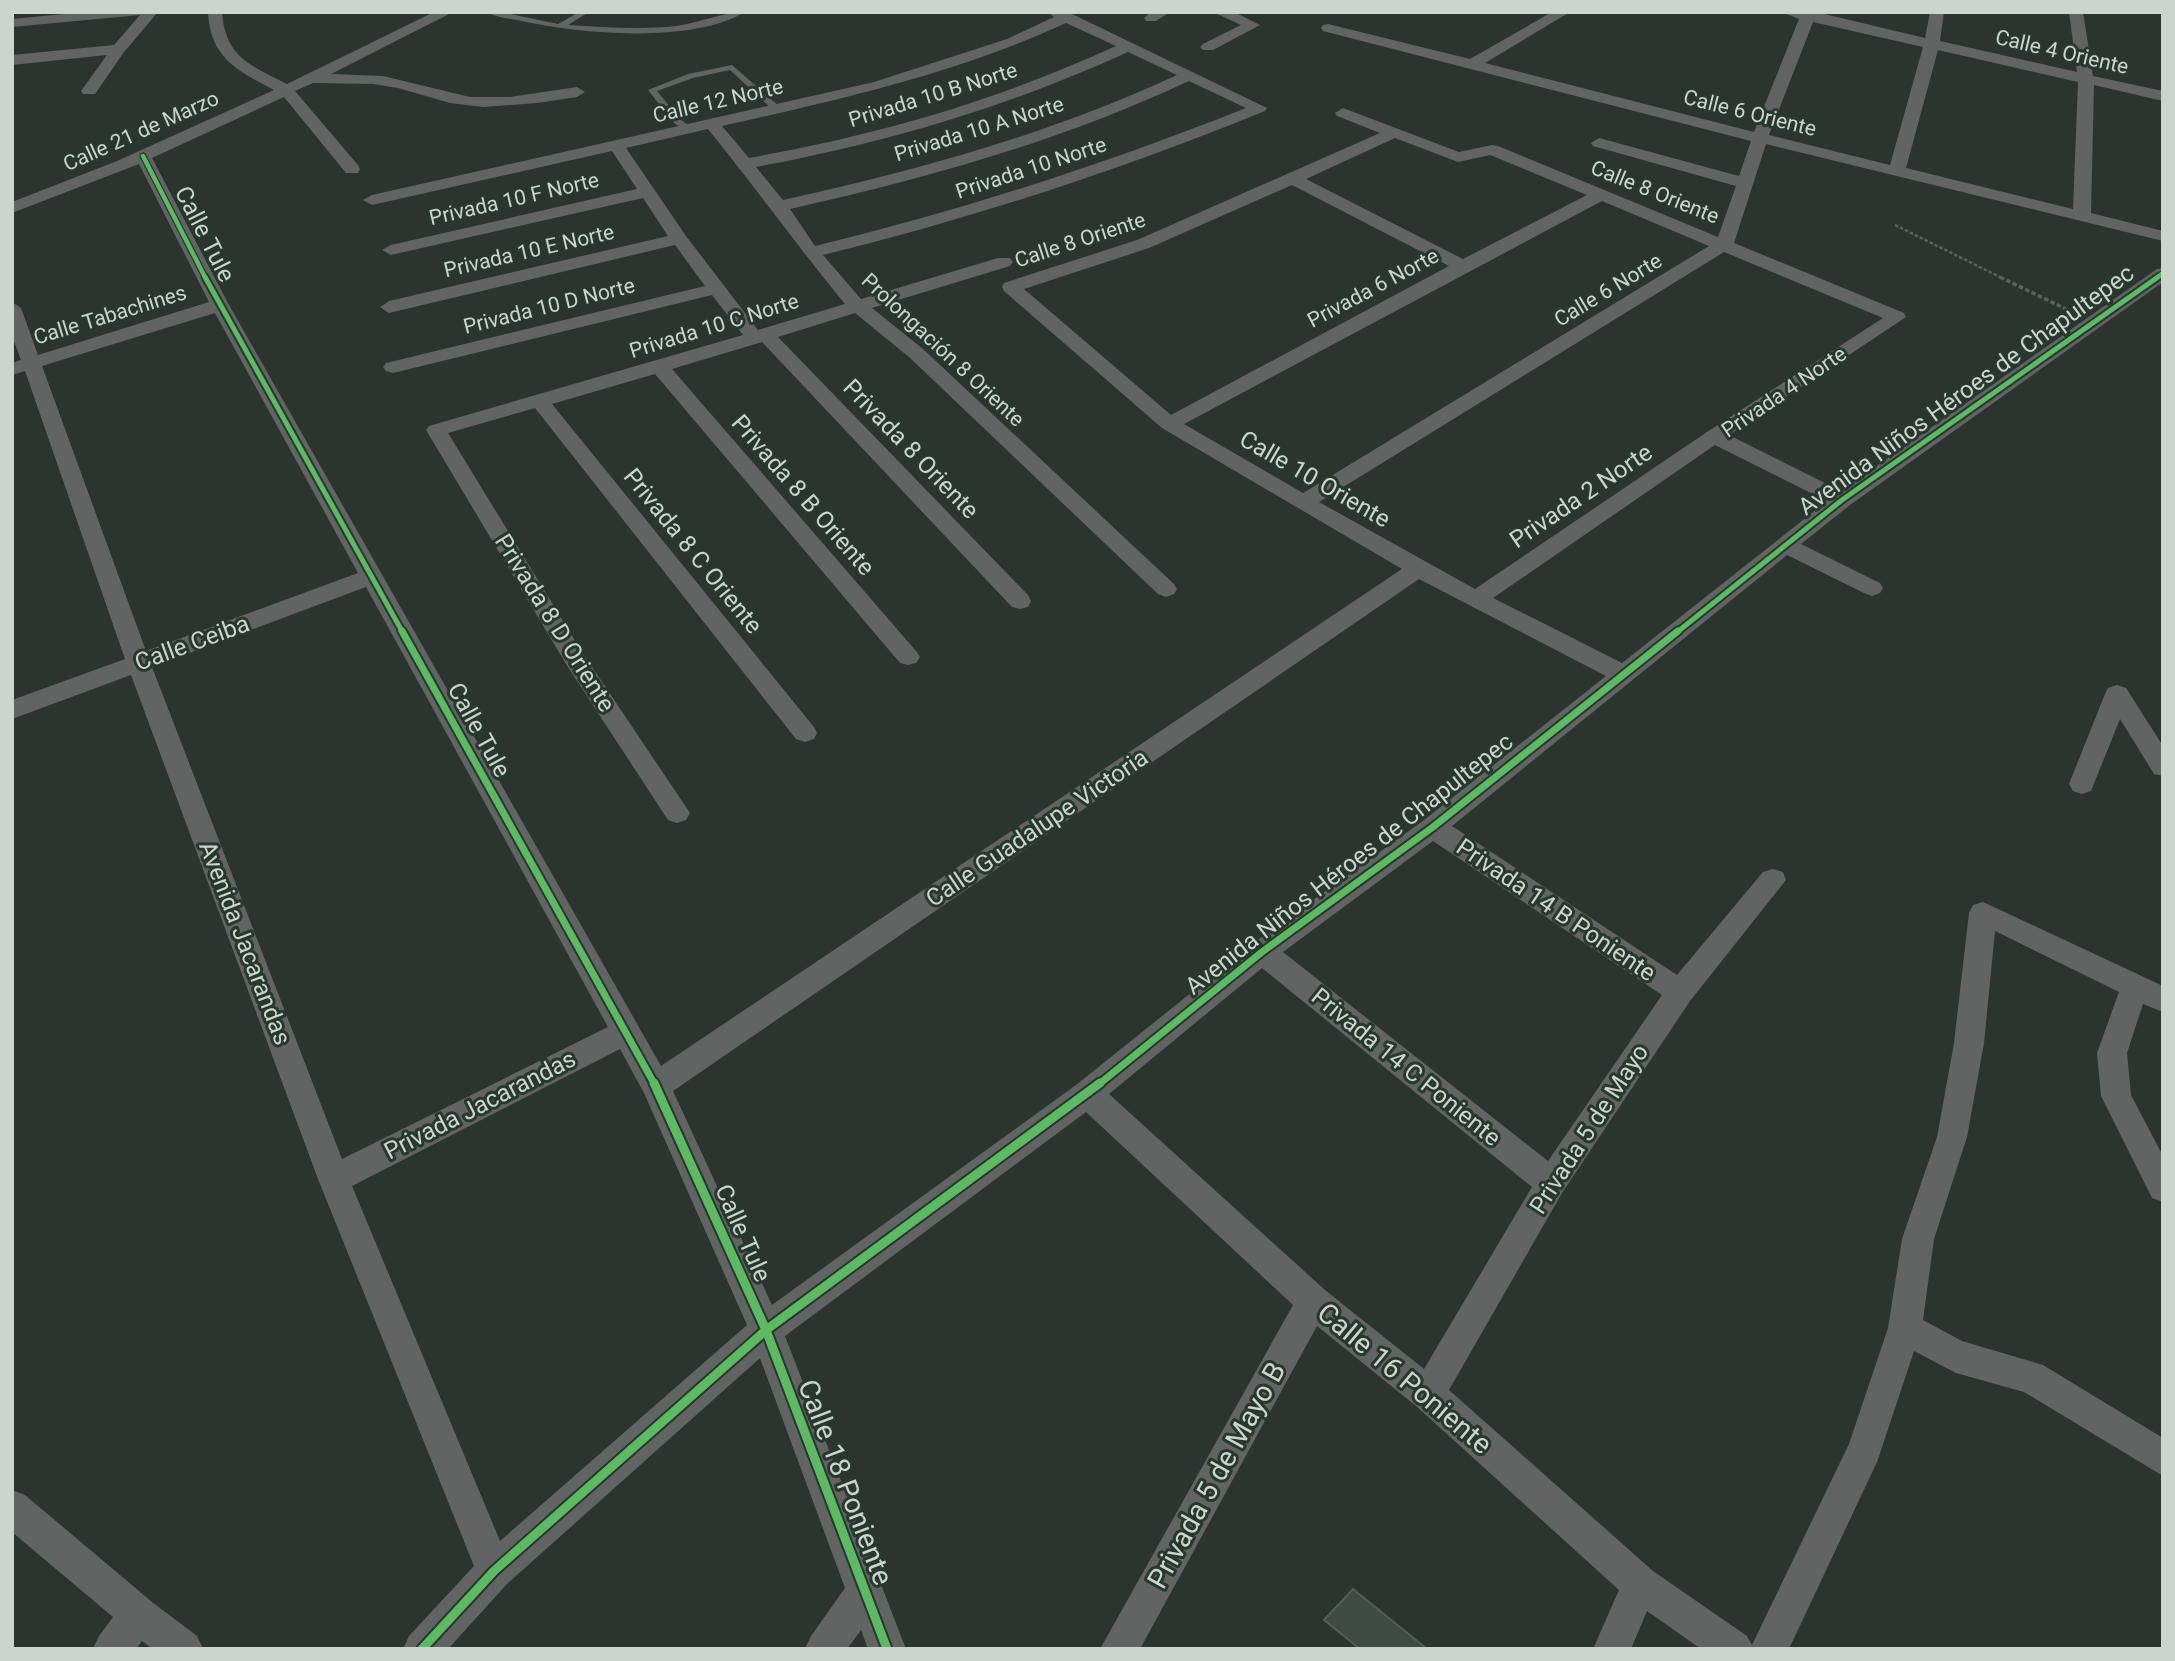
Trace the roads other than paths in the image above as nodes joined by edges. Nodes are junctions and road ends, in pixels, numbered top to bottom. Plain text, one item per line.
1 (136, 12) edge
2 (151, 12) edge
3 (215, 12) edge
4 (446, 12) edge
5 (489, 12) edge
6 (585, 12) edge
7 (741, 12) edge
8 (1220, 12) edge
9 (1563, 12) edge
10 (1788, 12) edge
11 (1937, 12) edge
12 (2073, 13) edge
13 (88, 14) edge
14 (1061, 15) edge
15 (1809, 15) edge
16 (12, 23) edge
17 (559, 27) junction
18 (1328, 28) dead end
19 (1931, 43) junction
20 (1126, 47) junction
21 (1208, 47) dead end
22 (119, 49) junction
23 (12, 60) edge
24 (1473, 64) junction
25 (1187, 76) junction
26 (308, 79) junction
27 (2087, 79) junction
28 (285, 89) junction
29 (89, 91) dead end
30 (577, 92) dead end
31 (2163, 96) edge
32 (777, 109) junction
33 (1343, 113) dead end
34 (712, 124) junction
35 (688, 129) junction
36 (1393, 133) junction
37 (1760, 138) junction
38 (1600, 143) dead end
39 (616, 145) junction
40 (143, 156) junction
41 (746, 164) junction
42 (352, 169) dead end
43 (1897, 169) junction
44 (1291, 178) junction
45 (1745, 183) junction
46 (647, 192) junction
47 (1601, 195) junction
48 (372, 200) dead end
49 (779, 206) junction
50 (12, 208) edge
51 (2082, 215) junction
52 (2163, 236) edge
53 (679, 239) junction
54 (1725, 244) junction
55 (391, 250) dead end
56 (811, 252) junction
57 (1004, 262) dead end
58 (1463, 266) junction
59 (2163, 273) edge
60 (1010, 287) joint
61 (715, 289) junction
62 (856, 305) junction
63 (220, 306) junction
64 (389, 307) dead end
65 (12, 308) edge
66 (1898, 317) joint
67 (760, 336) junction
68 (22, 366) edge
69 (393, 367) dead end
70 (659, 367) junction
71 (540, 401) junction
72 (1169, 424) junction
73 (436, 430) joint
74 (1714, 436) junction
75 (1842, 500) junction
76 (1303, 502) junction
77 (1785, 545) junction
78 (1419, 569) junction
79 (371, 577) junction
80 (1872, 588) dead end
81 (1166, 589) dead end
82 (1477, 598) junction
83 (1020, 601) dead end
84 (908, 657) dead end
85 (138, 663) junction
86 (1622, 674) junction
87 (12, 710) edge
88 (805, 733) dead end
89 (2163, 767) edge
90 (2082, 783) dead end
91 (677, 813) dead end
92 (1433, 827) junction
93 (1773, 880) dead end
94 (1983, 913) joint
95 (1262, 952) junction
96 (2135, 986) junction
97 (1680, 992) junction
98 (2163, 1000) edge
99 (626, 1032) junction
100 (656, 1086) junction
101 (1087, 1094) junction
102 (334, 1179) junction
103 (1551, 1182) junction
104 (2163, 1188) edge
105 (1313, 1301) junction
106 (1905, 1328) junction
107 (766, 1330) junction
108 (1427, 1394) junction
109 (2163, 1458) edge
110 (12, 1508) edge
111 (494, 1571) junction
112 (1640, 1584) junction
113 (865, 1592) junction
114 (139, 1615) junction
115 (112, 1649) edge
116 (184, 1649) edge
117 (422, 1649) edge
118 (824, 1649) edge
119 (887, 1649) edge
120 (1119, 1649) edge
121 (1612, 1649) edge
122 (1734, 1649) edge
123 (1769, 1649) edge

1 - 13 street
2 - 22 street
3 - 28 street
4 - 26 street, Calle 21 de Marzo
5 - 17 lane
6 - 17 lane
7 - 17 lane
8 - 21 street
9 - 24 street
10 - 15 street, Calle 4 Oriente
11 - 19 street
12 - 27 street
13 - 16 street
14 - 20 street
14 - 32 street, Calle 12 Norte
15 - 19 street, Calle 4 Oriente
15 - 37 street
18 - 24 street, Calle 6 Oriente
19 - 27 street, Calle 4 Oriente
19 - 43 street
20 - 25 street
20 - 41 street, Privada 10 B Norte
22 - 23 street
22 - 29 street
24 - 37 street, Calle 6 Oriente
25 - 49 street, Privada 10 A Norte
25 - 56 street, Privada 10 Norte
26 - 28 street, Calle 21 de Marzo
26 - 30 street
27 - 31 street, Calle 4 Oriente
27 - 51 street
28 - 40 street, Calle 21 de Marzo
28 - 42 street
32 - 34 street, Calle 12 Norte
32 - 35 lane
33 - 36 street, Calle 8 Oriente
34 - 35 street, Calle 12 Norte
34 - 41 street, Prolongación 8 Oriente
35 - 39 street, Calle 12 Norte
36 - 44 street, Calle 8 Oriente
36 - 47 street, Calle 8 Oriente
37 - 43 street, Calle 6 Oriente
37 - 45 street
38 - 45 street
39 - 46 street
39 - 48 street, Calle 12 Norte
40 - 50 street, Calle 21 de Marzo
40 - 63 street, Calle Tule
41 - 49 street, Prolongación 8 Oriente
43 - 51 street, Calle 6 Oriente
44 - 58 street
44 - 60 street, Calle 8 Oriente
45 - 54 street
46 - 53 street
46 - 55 street, Privada 10 F Norte
47 - 54 street, Calle 8 Oriente
47 - 58 street, Privada 6 Norte
49 - 56 street, Prolongación 8 Oriente
51 - 52 street, Calle 6 Oriente
53 - 61 street
53 - 64 street, Privada 10 E Norte
54 - 66 street, Calle 8 Oriente
54 - 76 street, Calle 6 Norte
56 - 62 street, Prolongación 8 Oriente
57 - 62 street, Privada 10 C Norte
58 - 72 street, Privada 6 Norte
59 - 75 street, Avenida Niños Héroes de Chapultepec
60 - 72 street, Calle 10 Oriente
61 - 67 street
61 - 69 street, Privada 10 D Norte
62 - 67 street, Privada 10 C Norte
62 - 81 street, Prolongación 8 Oriente
63 - 68 street, Calle Tabachines
63 - 79 street, Calle Tule
65 - 68 street, Avenida Jacarandas
66 - 74 street, Privada 4 Norte
67 - 70 street, Privada 10 C Norte
67 - 83 street, Privada 8 Oriente
68 - 85 street, Avenida Jacarandas
70 - 71 street, Privada 10 C Norte
70 - 84 street, Privada 8 B Oriente
71 - 73 street, Privada 10 C Norte
71 - 88 street, Privada 8 C Oriente
72 - 76 street, Calle 10 Oriente
73 - 91 street, Privada 8 D Oriente
74 - 75 street, Privada 4 Norte
74 - 82 street, Privada 2 Norte
75 - 77 street, Avenida Niños Héroes de Chapultepec
76 - 78 street, Calle 10 Oriente
77 - 80 street
77 - 86 street, Avenida Niños Héroes de Chapultepec
78 - 82 street, Calle 10 Oriente
78 - 100 street, Calle Guadalupe Victoria
79 - 85 street, Calle Ceiba
79 - 99 street, Calle Tule
82 - 86 street, Calle 10 Oriente
85 - 87 street, Calle Ceiba
85 - 102 street, Avenida Jacarandas
86 - 92 street, Avenida Niños Héroes de Chapultepec
89 - 90 street
92 - 95 street, Avenida Niños Héroes de Chapultepec
92 - 97 street, Privada 14 B Poniente
93 - 97 street, Privada 5 de Mayo
94 - 96 street
94 - 106 street
95 - 101 street, Avenida Niños Héroes de Chapultepec
95 - 103 street, Privada 14 C Poniente
96 - 98 street
96 - 104 street
97 - 103 street, Privada 5 de Mayo
99 - 100 street, Calle Tule
99 - 102 street, Privada Jacarandas
100 - 107 street, Calle Tule
101 - 105 street, Calle 16 Poniente
101 - 107 street, Avenida Niños Héroes de Chapultepec
102 - 111 street, Avenida Jacarandas
103 - 108 street, Privada 5 de Mayo
105 - 108 street, Calle 16 Poniente
105 - 120 street, Privada 5 de Mayo B
106 - 109 street
106 - 123 street
107 - 111 street, Avenida Niños Héroes de Chapultepec
107 - 113 street, Calle 18 Poniente
108 - 112 street, Calle 16 Poniente
110 - 114 street
111 - 117 street, Avenida Niños Héroes de Chapultepec
112 - 121 street
112 - 122 street, Calle 16 Poniente
113 - 118 street
113 - 119 street, Calle 18 Poniente
114 - 115 street
114 - 116 street

